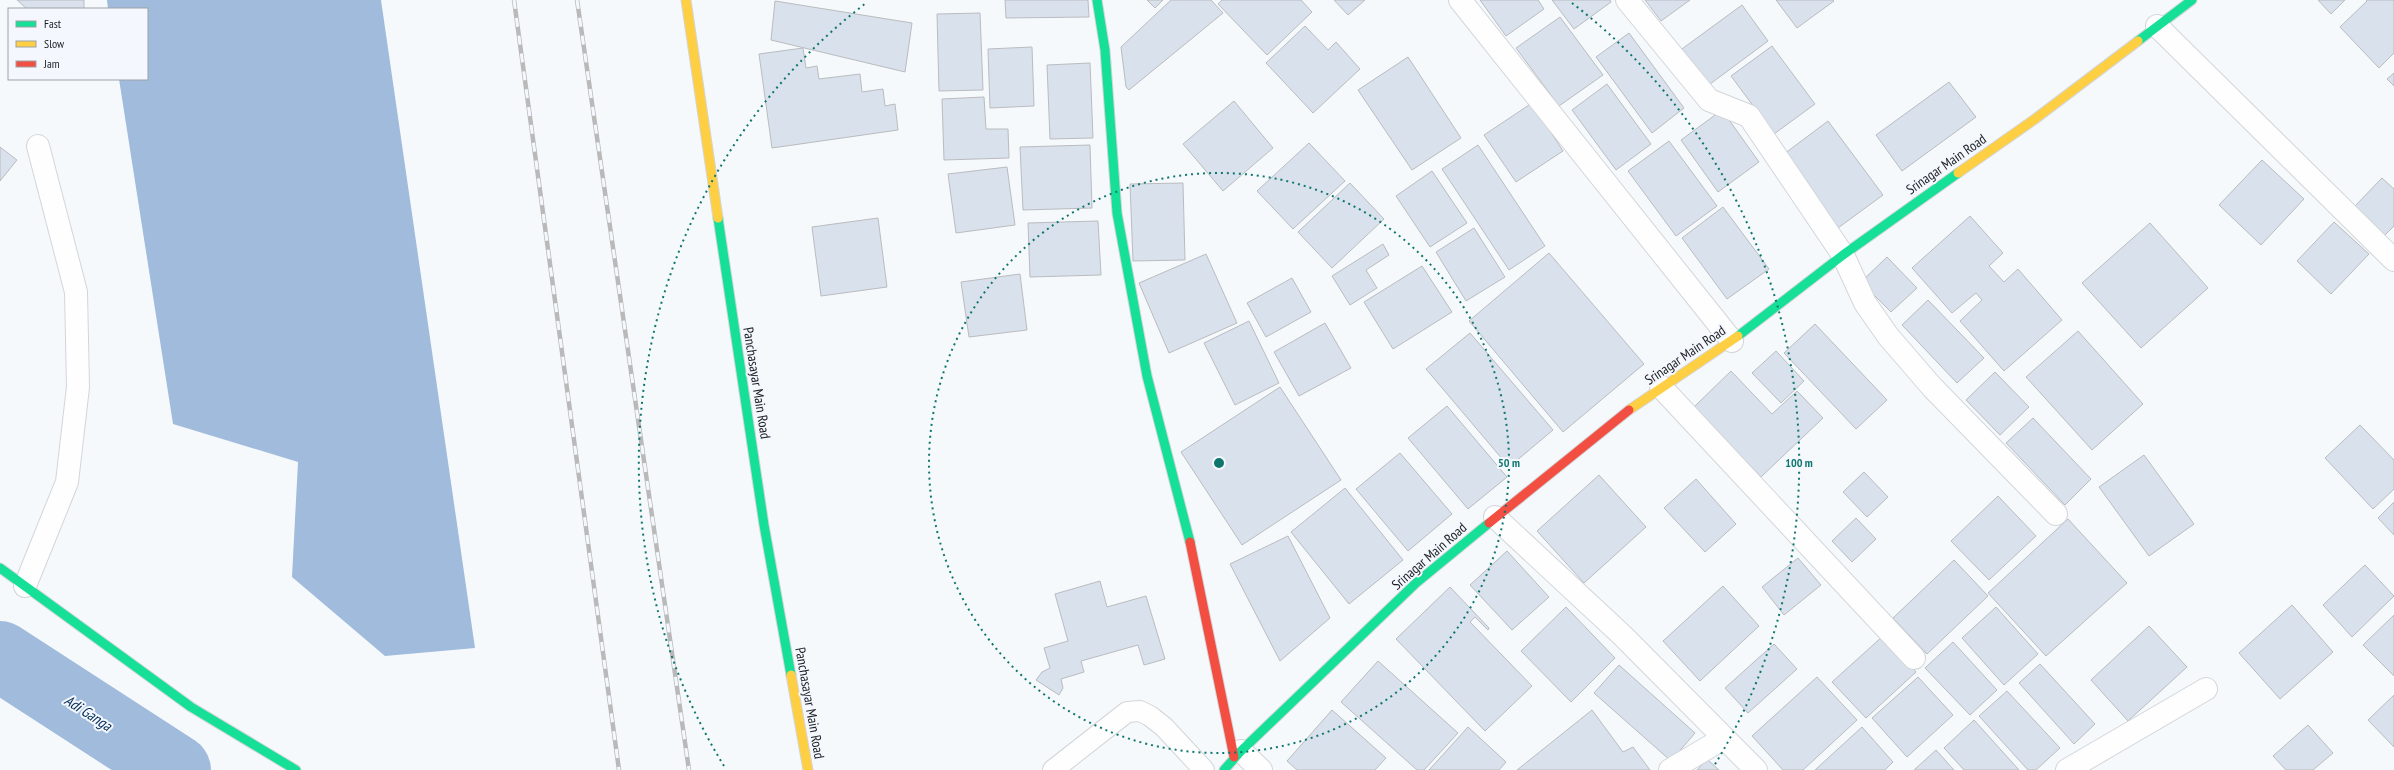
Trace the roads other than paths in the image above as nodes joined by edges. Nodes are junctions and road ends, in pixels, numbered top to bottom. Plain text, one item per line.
1 (686, 0) edge
2 (1097, 0) edge
3 (1460, 0) edge
4 (1627, 0) edge
5 (2192, 0) edge
6 (2157, 26) junction
7 (38, 146) dead end
8 (1843, 255) junction
9 (2394, 260) edge
10 (1732, 341) junction
11 (1661, 387) junction
12 (2056, 514) dead end
13 (1495, 517) junction
14 (0, 568) edge
15 (25, 586) junction
16 (1914, 658) dead end
17 (2206, 689) dead end
18 (1724, 738) junction
19 (1238, 754) junction
20 (296, 770) edge
21 (808, 770) edge
22 (1053, 770) edge
23 (1204, 770) edge
24 (1224, 770) edge
25 (1261, 770) edge
26 (1670, 770) edge
27 (1756, 770) edge
28 (2067, 770) edge

1 - 21 street, Panchasayar Main Road
2 - 19 street
3 - 10 street
4 - 8 street
5 - 6 street, Srinagar Main Road
6 - 8 street, Srinagar Main Road
6 - 9 street
7 - 15 street
8 - 10 street, Srinagar Main Road
8 - 12 street
10 - 11 street, Srinagar Main Road
11 - 13 street, Srinagar Main Road
11 - 16 street
13 - 18 street
13 - 19 street, Srinagar Main Road
14 - 15 street
15 - 20 street
17 - 28 street
18 - 26 street
18 - 27 street
19 - 24 street, Srinagar Main Road
19 - 25 street
22 - 23 lane

